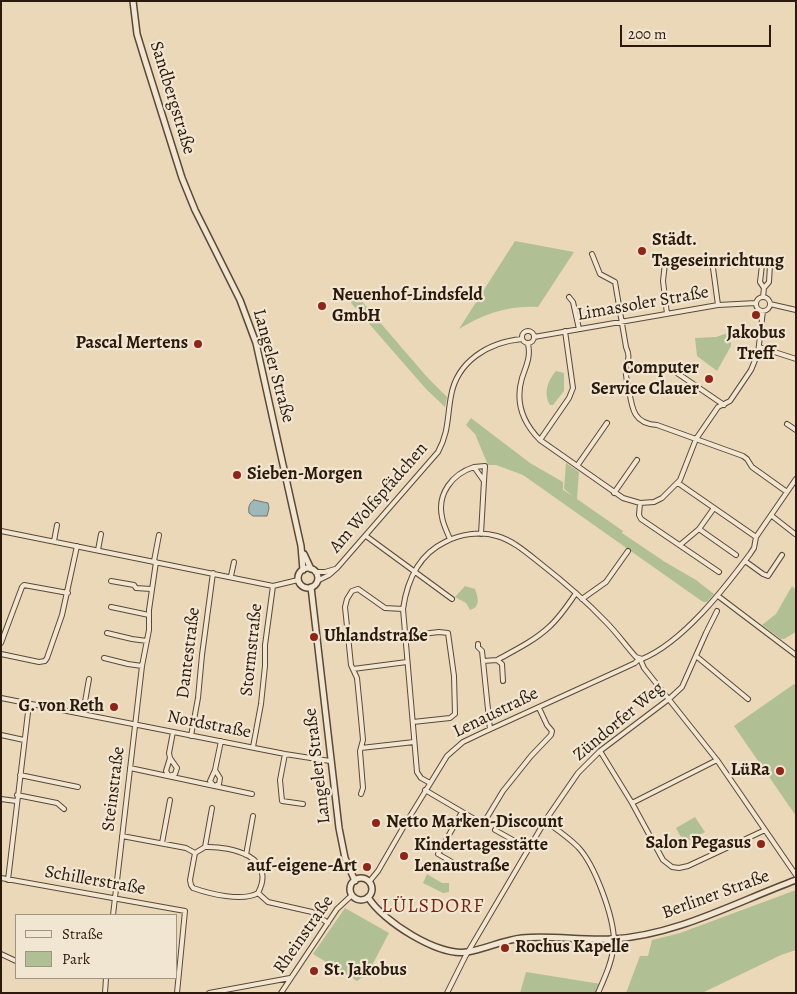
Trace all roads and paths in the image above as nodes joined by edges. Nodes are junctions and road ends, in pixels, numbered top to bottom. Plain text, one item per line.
1 (133, 1) edge
2 (191, 202) joint
3 (592, 254) dead end
4 (714, 261) dead end
5 (665, 263) dead end
6 (764, 288) junction
7 (569, 297) dead end
8 (763, 297) junction
9 (756, 303) junction
10 (770, 304) junction
11 (718, 305) junction
12 (796, 310) edge
13 (763, 311) junction
14 (667, 314) junction
15 (622, 322) junction
16 (579, 329) junction
17 (565, 331) junction
18 (534, 337) junction
19 (522, 339) junction
20 (528, 344) junction
21 (759, 347) junction
22 (796, 360) edge
23 (677, 373) dead end
24 (724, 405) junction
25 (607, 423) dead end
26 (787, 424) dead end
27 (796, 430) edge
28 (696, 439) junction
29 (540, 440) junction
30 (637, 460) dead end
31 (577, 466) junction
32 (474, 467) junction
33 (796, 479) edge
34 (484, 481) junction
35 (678, 484) junction
36 (788, 490) junction
37 (796, 492) edge
38 (614, 493) junction
39 (640, 504) junction
40 (714, 508) junction
41 (772, 516) junction
42 (56, 525) dead end
43 (699, 529) junction
44 (1, 531) edge
45 (101, 534) dead end
46 (481, 534) junction
47 (795, 534) edge
48 (159, 535) dead end
49 (366, 536) junction
50 (756, 537) junction
51 (450, 539) junction
52 (54, 541) junction
53 (680, 545) junction
54 (77, 546) junction
55 (301, 546) junction
56 (98, 550) junction
57 (628, 551) dead end
58 (736, 555) dead end
59 (782, 555) dead end
60 (155, 561) junction
61 (745, 561) junction
62 (234, 562) dead end
63 (337, 568) junction
64 (303, 570) junction
65 (313, 571) junction
66 (414, 571) junction
67 (719, 572) dead end
68 (213, 573) junction
69 (231, 576) junction
70 (298, 580) junction
71 (112, 581) dead end
72 (317, 581) junction
73 (273, 586) junction
74 (311, 587) junction
75 (152, 589) junction
76 (68, 592) junction
77 (576, 594) junction
78 (718, 596) junction
79 (452, 599) dead end
80 (582, 599) junction
81 (111, 607) dead end
82 (402, 609) junction
83 (717, 611) dead end
84 (149, 615) junction
85 (108, 633) dead end
86 (405, 636) junction
87 (147, 641) junction
88 (1, 642) edge
89 (478, 644) dead end
90 (1, 654) edge
91 (796, 655) edge
92 (696, 656) junction
93 (104, 658) dead end
94 (640, 659) junction
95 (497, 660) junction
96 (483, 661) junction
97 (407, 662) junction
98 (142, 666) junction
99 (353, 669) junction
100 (89, 679) dead end
101 (503, 681) dead end
102 (1, 698) edge
103 (669, 699) junction
104 (748, 699) dead end
105 (29, 704) junction
106 (539, 708) junction
107 (83, 713) junction
108 (413, 722) junction
109 (136, 724) junction
110 (490, 729) junction
111 (173, 732) junction
112 (1, 735) edge
113 (191, 736) junction
114 (24, 740) junction
115 (221, 742) junction
116 (414, 742) junction
117 (253, 747) junction
118 (362, 748) junction
119 (600, 751) junction
120 (285, 754) junction
121 (170, 758) junction
122 (717, 760) junction
123 (330, 761) junction
124 (130, 768) junction
125 (215, 770) junction
126 (20, 775) junction
127 (169, 776) junction
128 (430, 783) junction
129 (214, 786) junction
130 (78, 788) dead end
131 (425, 790) junction
132 (252, 794) dead end
133 (361, 794) dead end
134 (17, 795) junction
135 (1, 799) edge
136 (170, 800) dead end
137 (16, 802) junction
138 (632, 803) junction
139 (303, 804) dead end
140 (212, 808) dead end
141 (64, 809) dead end
142 (462, 812) junction
143 (253, 816) dead end
144 (545, 821) junction
145 (495, 830) dead end
146 (765, 830) junction
147 (122, 836) junction
148 (162, 843) junction
149 (205, 847) junction
150 (529, 849) junction
151 (196, 853) junction
152 (246, 855) junction
153 (459, 866) dead end
154 (796, 876) edge
155 (1, 878) edge
156 (8, 880) junction
157 (796, 880) edge
158 (354, 881) junction
159 (369, 882) junction
160 (258, 893) junction
161 (352, 895) junction
162 (368, 897) junction
163 (115, 899) junction
164 (113, 914) edge
165 (328, 923) junction
166 (614, 939) junction
167 (467, 952) junction
168 (1, 954) edge
169 (15, 961) edge
170 (178, 972) edge
171 (290, 978) junction
172 (106, 979) edge
173 (177, 979) edge
174 (105, 993) edge
175 (176, 993) edge
176 (209, 993) edge
177 (281, 993) edge
178 (448, 993) edge
179 (598, 993) edge

1 - 2 street, Sandbergstraße
2 - 55 street, Langeler Straße
3 - 15 street
4 - 11 street
5 - 14 street
6 - 6 street
6 - 8 street
7 - 16 street
8 - 9 street
8 - 10 street
9 - 11 street, Limassoler Straße
9 - 13 street
10 - 12 street
10 - 13 street
11 - 14 street, Limassoler Straße
13 - 21 street
14 - 15 street, Limassoler Straße
15 - 16 street, Limassoler Straße
15 - 28 street
16 - 17 street, Limassoler Straße
17 - 18 street, Limassoler Straße
17 - 29 street
18 - 19 street
18 - 20 street
19 - 20 street
19 - 49 street, Am Wolfspfädchen
20 - 29 street
21 - 22 street
21 - 24 street
23 - 24 street
24 - 28 street
25 - 31 street
26 - 27 street
28 - 35 street
28 - 36 street
29 - 31 street
30 - 38 street
31 - 38 street
32 - 34 street
32 - 34 street
32 - 51 street
33 - 36 street, Lenaustraße
34 - 46 street
35 - 39 street
35 - 40 street
36 - 37 street
36 - 41 street, Lenaustraße
38 - 39 street
39 - 53 street
40 - 43 street
40 - 50 street
41 - 47 street
41 - 50 street, Lenaustraße
42 - 52 street
43 - 53 street
43 - 58 street
44 - 52 street
45 - 56 street
46 - 51 street
46 - 77 street
48 - 60 street
49 - 63 street, Am Wolfspfädchen
49 - 66 street
50 - 61 street, Lenaustraße
51 - 66 street
52 - 54 street
53 - 67 street
54 - 56 street
54 - 76 street
55 - 64 street, Langeler Straße
55 - 65 street, Langeler Straße
56 - 60 street
57 - 80 street
59 - 61 street
60 - 68 street
60 - 75 street, Steinstraße
61 - 78 street, Lenaustraße
62 - 69 street
63 - 65 street, Am Wolfspfädchen
63 - 72 street, Am Wolfspfädchen
64 - 65 street
64 - 70 street
65 - 72 street
66 - 79 street
66 - 82 street
68 - 69 street
68 - 113 street, Dantestraße
69 - 73 street
70 - 73 street
70 - 74 street
71 - 75 street
72 - 74 street
73 - 117 street, Stormstraße
74 - 123 street, Langeler Straße
75 - 84 street, Steinstraße
76 - 88 street
76 - 90 street
77 - 80 street
77 - 95 street
78 - 91 street
78 - 94 street, Lenaustraße
80 - 94 street
81 - 84 street
82 - 86 street
82 - 99 street
83 - 92 street, Zündorfer Weg
84 - 87 street, Steinstraße
85 - 87 street
86 - 97 street
86 - 108 street
87 - 98 street, Steinstraße
89 - 96 street
92 - 103 street, Zündorfer Weg
92 - 104 street
93 - 98 street
94 - 103 street
94 - 106 street, Lenaustraße
95 - 96 street
95 - 101 street
96 - 110 street
97 - 99 street
97 - 108 street
98 - 109 street, Steinstraße
99 - 118 street
100 - 107 street
102 - 105 street, Nordstraße
103 - 119 street, Zündorfer Weg
103 - 122 street
105 - 107 street, Nordstraße
105 - 114 street
106 - 110 street, Lenaustraße
106 - 142 street
107 - 109 street, Nordstraße
108 - 116 street
109 - 111 street, Nordstraße
109 - 124 street, Steinstraße
110 - 128 street, Lenaustraße
111 - 113 street, Nordstraße
111 - 121 street
112 - 114 street
113 - 115 street, Nordstraße
114 - 126 street
115 - 117 street, Nordstraße
115 - 125 street
116 - 118 street
116 - 128 street
117 - 120 street, Nordstraße
118 - 133 street
119 - 138 street
119 - 144 street, Zündorfer Weg
120 - 123 street, Nordstraße
120 - 139 street
121 - 127 street
121 - 127 street
122 - 138 street
122 - 146 street
123 - 158 street, Langeler Straße
124 - 127 street
124 - 147 street, Steinstraße
125 - 129 street
125 - 129 street
126 - 130 street
126 - 134 street
127 - 129 street
128 - 131 street, Lenaustraße
129 - 132 street
131 - 142 street
131 - 159 street, Lenaustraße
134 - 137 street
134 - 141 street
135 - 137 street
136 - 148 street
137 - 156 street
138 - 146 street
140 - 149 street
142 - 153 street
143 - 152 street
144 - 150 street, Zündorfer Weg
144 - 166 street
145 - 150 street
146 - 154 street
147 - 148 street
147 - 163 street, Steinstraße
148 - 151 street
149 - 151 street
149 - 152 street
150 - 167 street, Zündorfer Weg
151 - 160 street
152 - 160 street
155 - 156 street, Schillerstraße
156 - 163 street, Schillerstraße
157 - 166 street, Berliner Straße
158 - 159 street
158 - 161 street
159 - 162 street
160 - 165 street
161 - 162 street
161 - 165 street, Rheinstraße
162 - 167 street
163 - 164 street, Steinstraße
163 - 170 street, Schillerstraße
165 - 171 street, Rheinstraße
166 - 167 street, Berliner Straße
166 - 179 street
167 - 178 street, Zündorfer Weg
168 - 169 street
171 - 176 street
171 - 177 street, Rheinstraße
172 - 174 street
173 - 175 street, Schillerstraße

